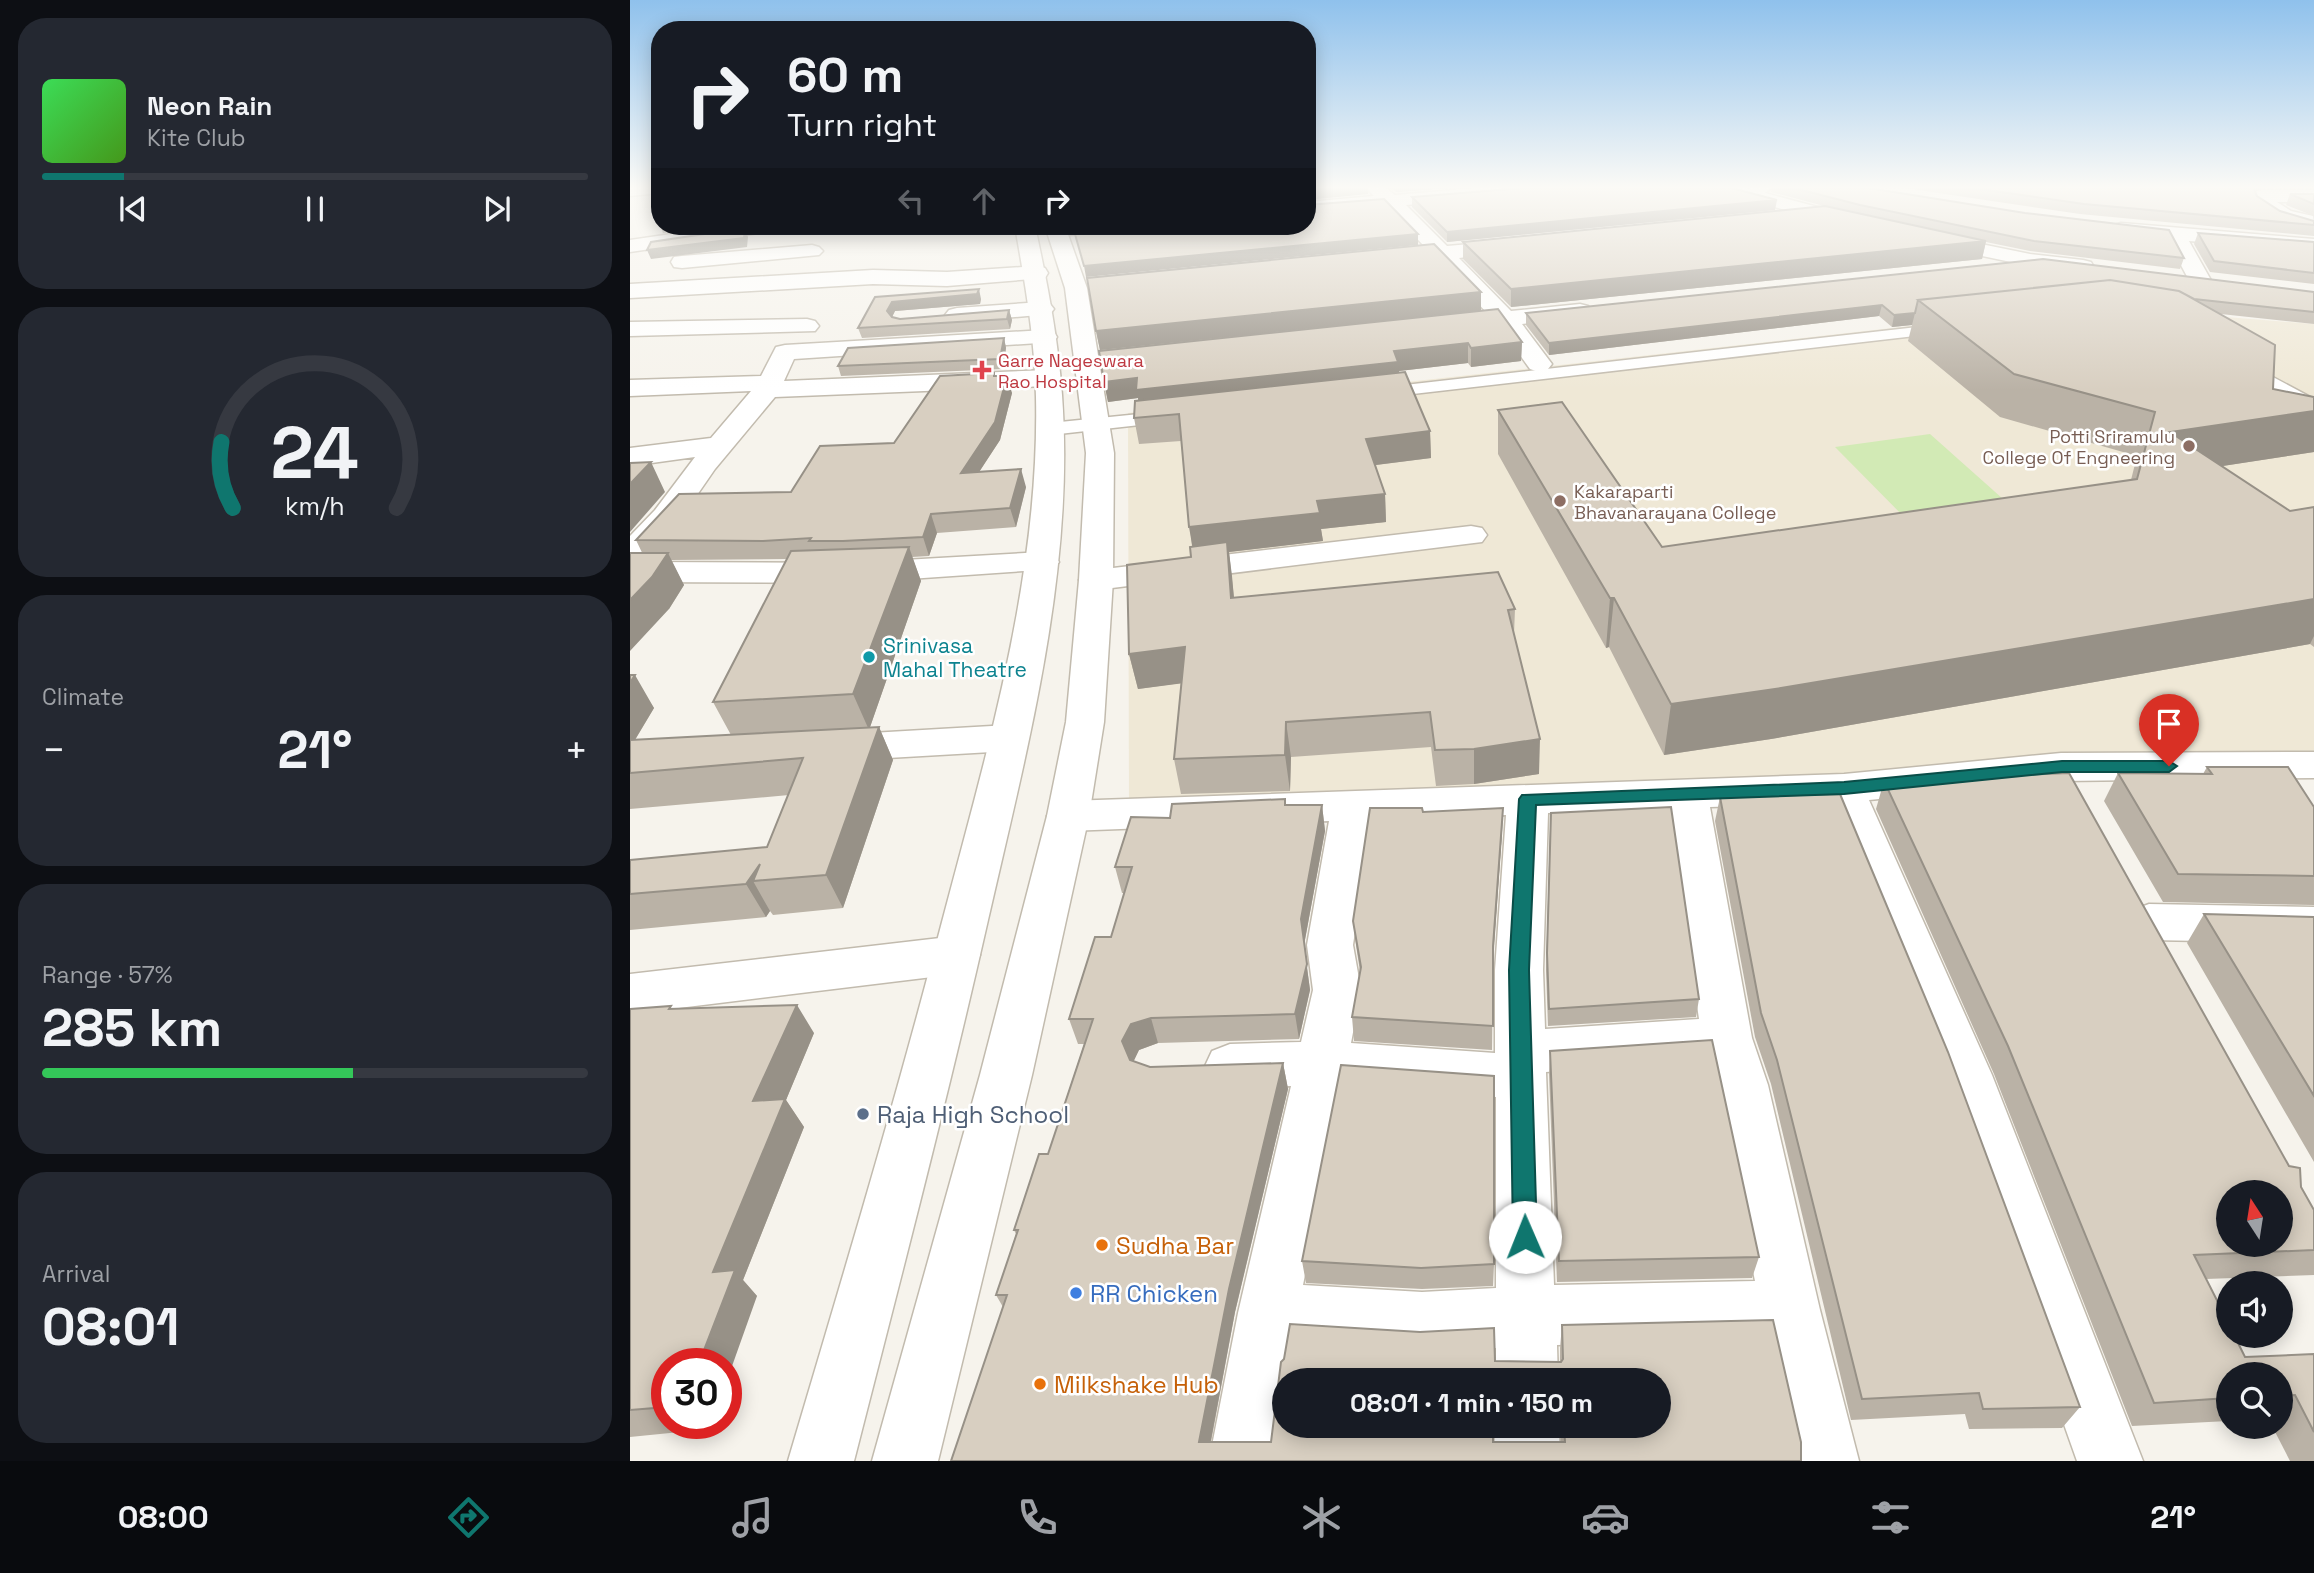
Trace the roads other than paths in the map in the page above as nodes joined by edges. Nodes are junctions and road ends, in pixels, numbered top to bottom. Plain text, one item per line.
1 (724, 254) edge
2 (810, 254) edge
3 (1050, 254) edge
4 (1439, 254) edge
5 (1441, 254) edge
6 (2006, 254) edge
7 (2186, 254) edge
8 (1374, 260) edge
9 (2041, 261) junction
10 (643, 265) edge
11 (1959, 270) edge
12 (2104, 270) edge
13 (2173, 279) edge
14 (2201, 282) junction
15 (795, 283) junction
16 (2225, 285) edge
17 (630, 290) edge
18 (1602, 309) edge
19 (1058, 312) junction
20 (932, 317) edge
21 (1506, 319) junction
22 (835, 324) dead end
23 (807, 326) junction
24 (1439, 326) edge
25 (1959, 328) edge
26 (630, 329) edge
27 (785, 352) junction
28 (2230, 359) edge
29 (1539, 364) dead end
30 (768, 386) junction
31 (630, 388) edge
32 (1360, 395) edge
33 (2314, 407) edge
34 (1183, 415) edge
35 (1097, 425) junction
36 (1050, 429) junction
37 (720, 445) junction
38 (630, 457) edge
39 (1471, 536) dead end
40 (630, 555) edge
41 (1043, 562) junction
42 (630, 572) edge
43 (1096, 580) junction
44 (1009, 738) junction
45 (806, 749) edge
46 (2295, 765) edge
47 (2062, 767) junction
48 (1844, 788) junction
49 (1687, 792) junction
50 (1528, 799) junction
51 (2301, 805) edge
52 (1352, 807) junction
53 (2088, 815) edge
54 (1068, 816) junction
55 (2314, 925) edge
56 (957, 956) junction
57 (2176, 970) edge
58 (630, 994) edge
59 (1727, 1038) junction
60 (1321, 1063) junction
61 (1521, 1065) junction
62 (1185, 1068) edge
63 (1790, 1310) junction
64 (1268, 1313) junction
65 (1527, 1317) junction
66 (1527, 1368) edge
67 (1527, 1438) edge
68 (821, 1461) edge
69 (905, 1461) edge
70 (1242, 1461) edge
71 (1527, 1461) edge
72 (1826, 1461) edge
73 (2110, 1461) edge

1 - 10 street
2 - 15 street
3 - 19 street
4 - 8 street
5 - 21 street
6 - 9 street
7 - 14 street
9 - 11 street
9 - 12 street
13 - 14 street
14 - 16 street
15 - 17 street
15 - 19 street
18 - 21 street
19 - 20 street
19 - 27 street
19 - 30 street
19 - 35 street
19 - 36 street
21 - 24 street
21 - 29 street
22 - 23 street
23 - 26 street
23 - 27 street
25 - 32 lane
27 - 30 street
28 - 33 lane
30 - 31 street
30 - 37 street
34 - 35 lane
35 - 36 lane
35 - 43 street
36 - 41 street
37 - 38 street
37 - 40 street
39 - 43 street
41 - 42 street
41 - 44 street
43 - 54 street
44 - 45 street
44 - 56 street
46 - 47 street
46 - 51 street
47 - 48 street
47 - 53 street
48 - 49 street
48 - 73 street
49 - 50 street
49 - 59 street
50 - 52 street
50 - 61 street
52 - 54 street
52 - 60 street
54 - 69 street
55 - 57 street
56 - 58 street
56 - 68 street
59 - 61 street
59 - 63 street
60 - 61 street
60 - 62 street
60 - 64 street
61 - 65 street
63 - 65 street
63 - 72 street
64 - 65 street
64 - 70 street
65 - 66 street
67 - 71 street

